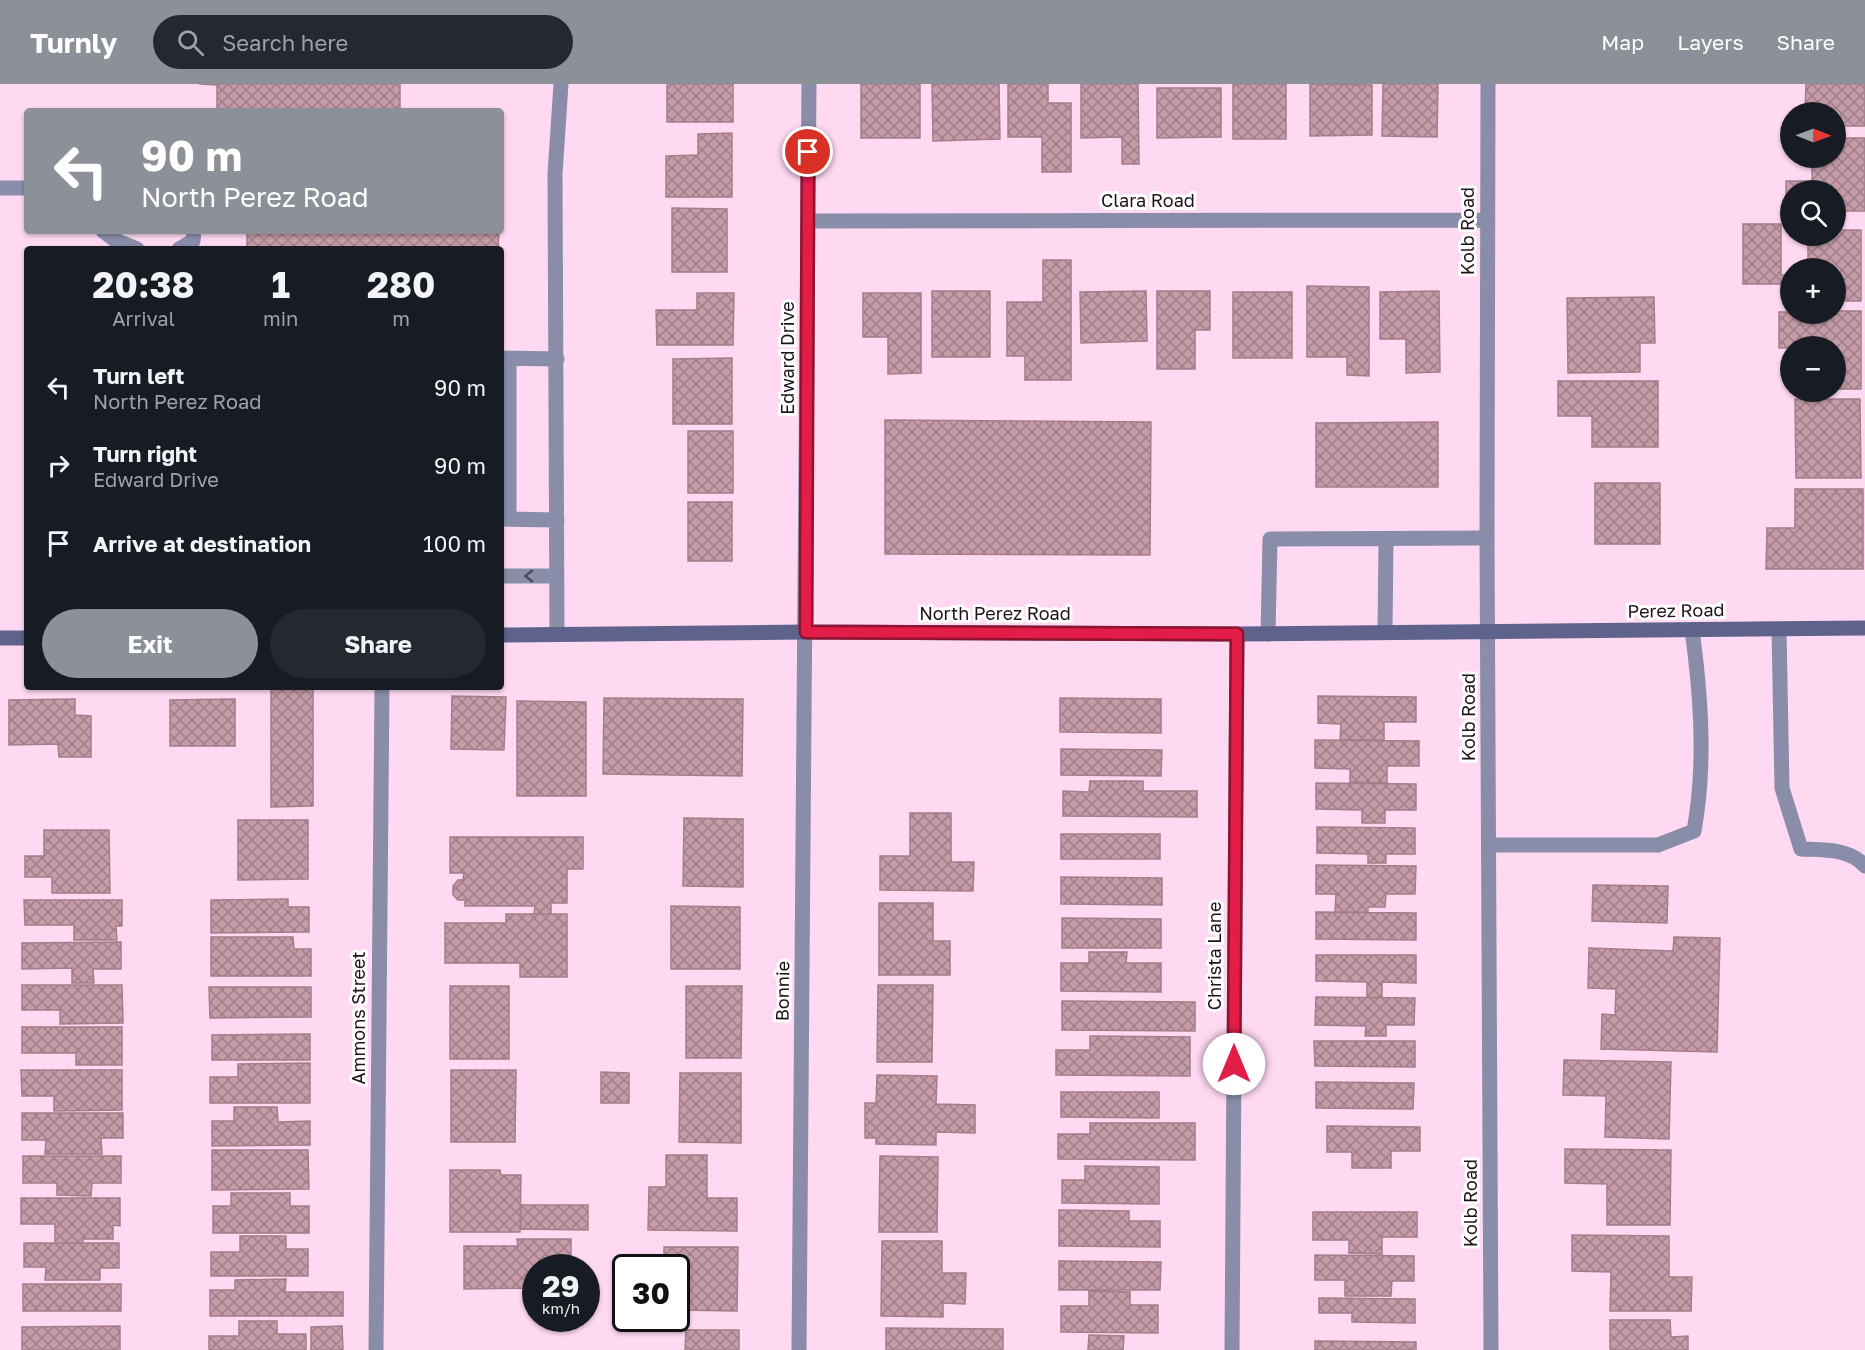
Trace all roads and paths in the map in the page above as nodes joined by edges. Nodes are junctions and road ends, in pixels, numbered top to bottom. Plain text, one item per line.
1 (561, 84) edge
2 (809, 84) edge
3 (1488, 84) edge
4 (0, 188) edge
5 (24, 188) edge
6 (1488, 220) junction
7 (808, 221) junction
8 (107, 234) edge
9 (194, 234) edge
10 (130, 246) edge
11 (184, 246) edge
12 (505, 358) edge
13 (557, 359) junction
14 (505, 519) edge
15 (557, 520) junction
16 (1487, 538) junction
17 (1386, 539) junction
18 (504, 576) edge
19 (557, 576) junction
20 (1865, 628) edge
21 (1779, 629) junction
22 (1692, 630) junction
23 (806, 632) junction
24 (1385, 632) junction
25 (1488, 632) junction
26 (557, 634) junction
27 (1237, 634) junction
28 (1268, 634) junction
29 (504, 635) edge
30 (0, 638) edge
31 (24, 638) edge
32 (382, 690) edge
33 (1489, 845) junction
34 (1865, 866) edge
35 (376, 1350) edge
36 (800, 1350) edge
37 (1232, 1350) edge
38 (1491, 1350) edge

1 - 13 street
2 - 7 street, Edward Drive
3 - 6 street, Kolb Road
4 - 5 street
6 - 7 street, Clara Road
6 - 16 street, Kolb Road
7 - 23 street, Edward Drive
8 - 10 street
9 - 11 street
12 - 13 street
12 - 14 street
13 - 15 street
14 - 15 street
15 - 19 street
16 - 17 street
16 - 25 street, Kolb Road
17 - 24 street
17 - 28 street
19 -> 18 street
19 - 26 street
20 - 21 street, Perez Road
21 - 22 street, Perez Road
21 - 34 street
22 - 25 street, Perez Road
22 - 33 street
23 - 26 street, North Perez Road
23 - 27 street, North Perez Road
23 - 36 street, Bonnie
24 - 25 street, North Perez Road
24 - 28 street, North Perez Road
25 - 33 street, Kolb Road
26 - 29 street, North Perez Road
27 - 28 street, North Perez Road
27 - 37 street, Christa Lane
30 - 31 street
32 - 35 street, Ammons Street
33 - 38 street, Kolb Road

